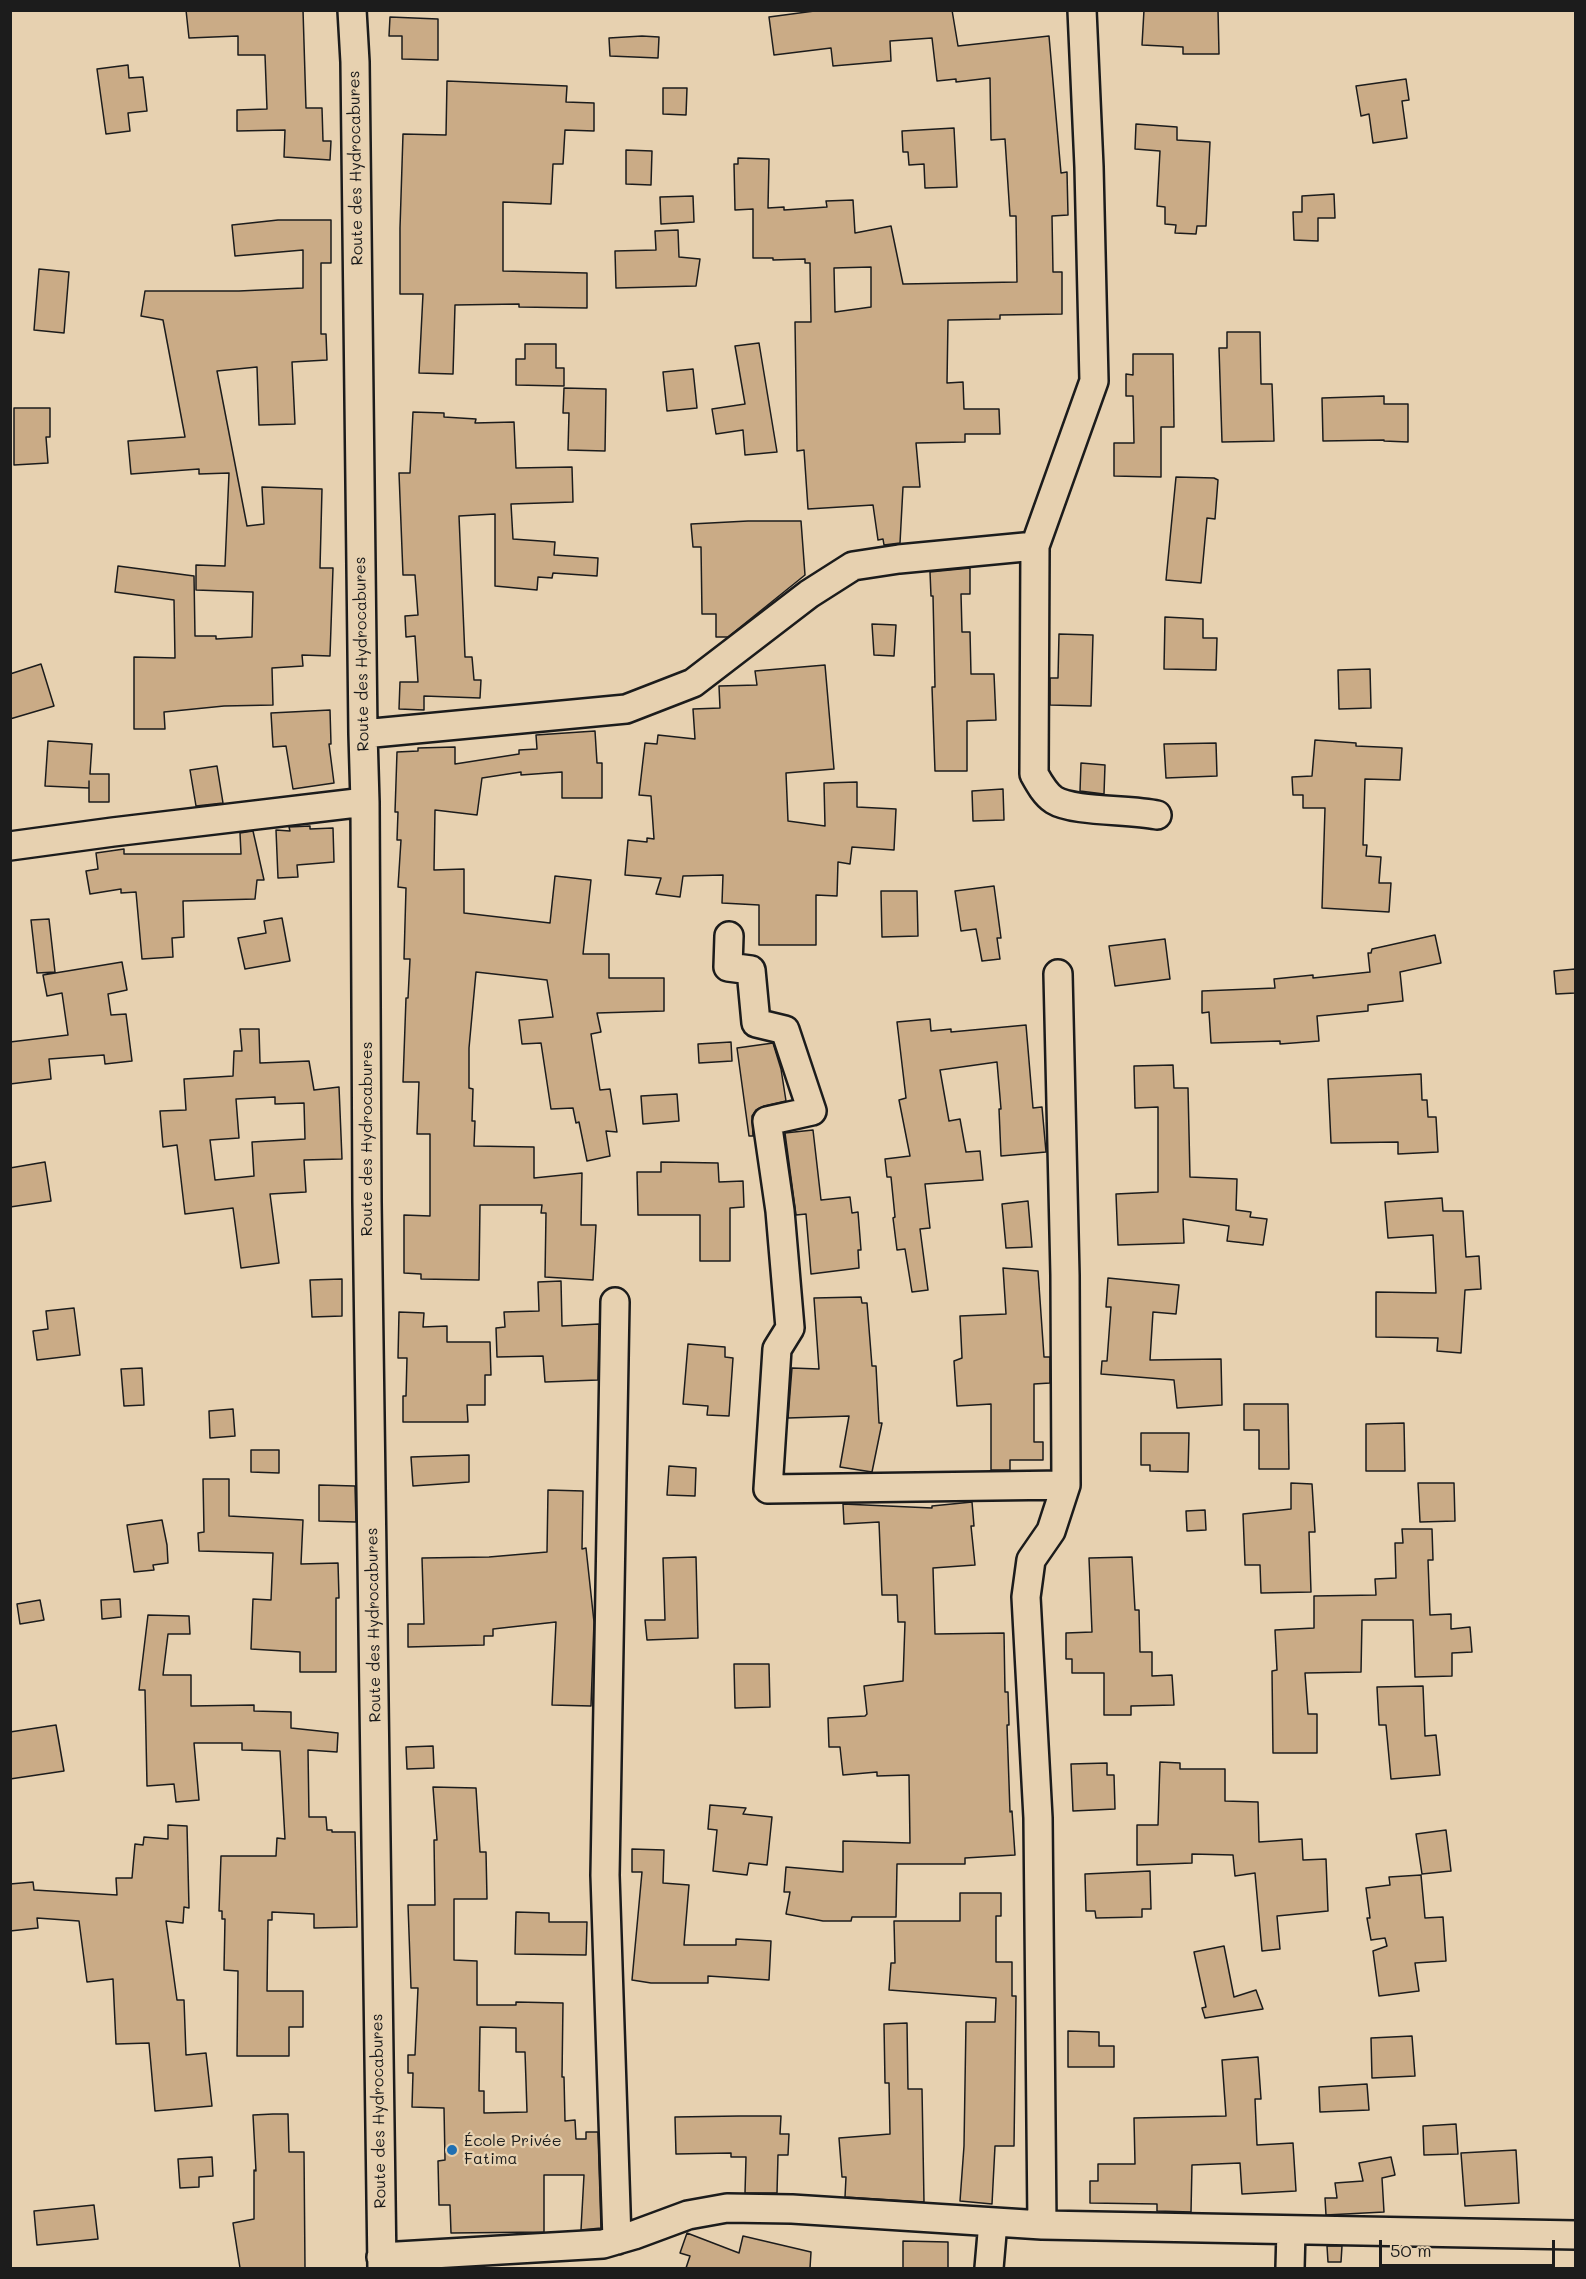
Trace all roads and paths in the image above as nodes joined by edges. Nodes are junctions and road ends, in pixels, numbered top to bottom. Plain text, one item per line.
1 (352, 10) edge
2 (1082, 10) edge
3 (1035, 546) junction
4 (363, 734) junction
5 (365, 802) junction
6 (1157, 815) dead end
7 (10, 846) edge
8 (729, 936) dead end
9 (1058, 974) dead end
10 (615, 1302) dead end
11 (1066, 1485) junction
12 (993, 2222) junction
13 (1042, 2225) junction
14 (1291, 2230) junction
15 (1575, 2235) edge
16 (608, 2251) edge
17 (382, 2263) edge
18 (989, 2268) edge
19 (1290, 2268) edge

1 - 4 street, Route des Hydrocabures
2 - 3 street
3 - 4 street
3 - 6 street
4 - 5 street, Route des Hydrocabures
5 - 7 street
5 - 17 street, Route des Hydrocabures
8 - 11 street
9 - 11 street
10 - 16 street
11 - 13 street
12 - 13 street
12 - 16 street
12 - 18 street
13 - 14 street
14 - 15 street
14 - 19 street
16 - 17 street

